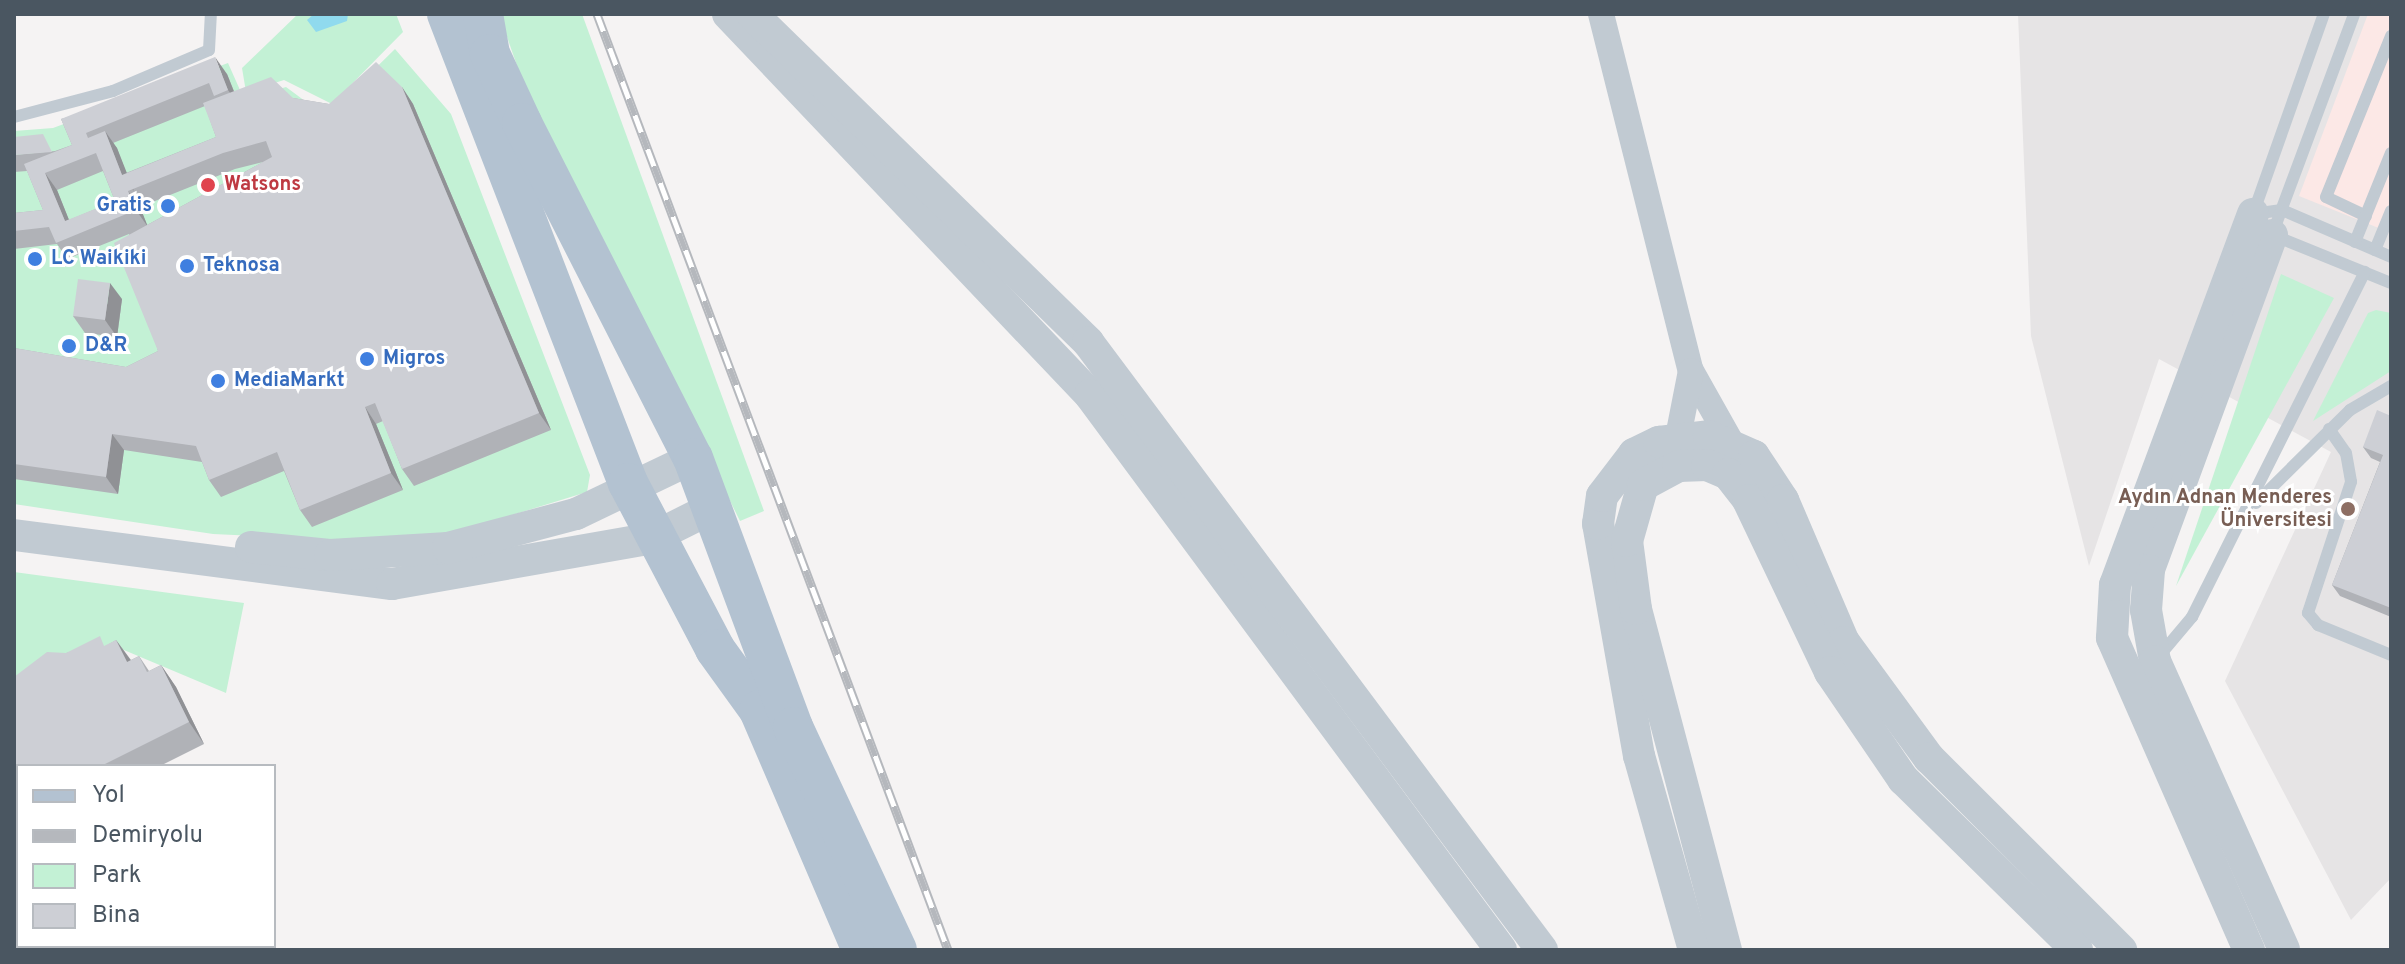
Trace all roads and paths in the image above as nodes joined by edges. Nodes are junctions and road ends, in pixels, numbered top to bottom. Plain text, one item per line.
1 (211, 14) edge
2 (447, 14) edge
3 (483, 14) edge
4 (728, 14) edge
5 (752, 14) edge
6 (1601, 14) edge
7 (2324, 14) edge
8 (2354, 14) edge
9 (2391, 36) edge
10 (14, 117) edge
11 (2391, 153) edge
12 (2391, 211) edge
13 (2366, 216) junction
14 (2269, 220) junction
15 (2355, 242) junction
16 (2375, 250) junction
17 (2391, 257) edge
18 (2365, 272) junction
19 (2391, 283) edge
20 (1691, 371) junction
21 (2391, 386) edge
22 (669, 416) junction
23 (2329, 429) junction
24 (1678, 437) junction
25 (1731, 442) junction
26 (612, 443) junction
27 (693, 458) junction
28 (628, 483) junction
29 (714, 507) junction
30 (14, 514) edge
31 (2243, 518) junction
32 (14, 535) edge
33 (652, 538) junction
34 (2391, 655) edge
35 (2155, 661) junction
36 (862, 950) edge
37 (897, 950) edge
38 (1501, 950) edge
39 (1542, 950) edge
40 (1694, 950) edge
41 (1726, 950) edge
42 (2077, 950) edge
43 (2121, 950) edge
44 (2249, 950) edge
45 (2284, 950) edge

1 - 10 lane
2 - 26 main road
3 - 22 main road
4 - 38 street
5 - 39 street
6 - 20 street
7 - 14 lane
8 - 14 lane
9 - 13 lane
11 - 13 lane
12 - 16 lane
13 - 15 lane
14 - 15 lane
14 - 18 lane
14 - 35 street
14 - 44 street
15 - 16 lane
16 - 17 lane
18 - 19 lane
18 - 31 lane
20 - 24 street
20 - 25 street
21 - 23 lane
22 - 26 main road
22 - 27 main road
23 - 31 lane
23 - 34 lane
24 - 25 street
24 - 40 street
25 - 43 street
26 - 28 main road
27 - 28 street
27 - 29 main road
28 - 30 street
28 - 33 main road
29 - 33 street
29 - 37 main road
31 - 35 lane
32 - 33 street
33 - 36 main road
35 - 45 street
41 - 42 street

